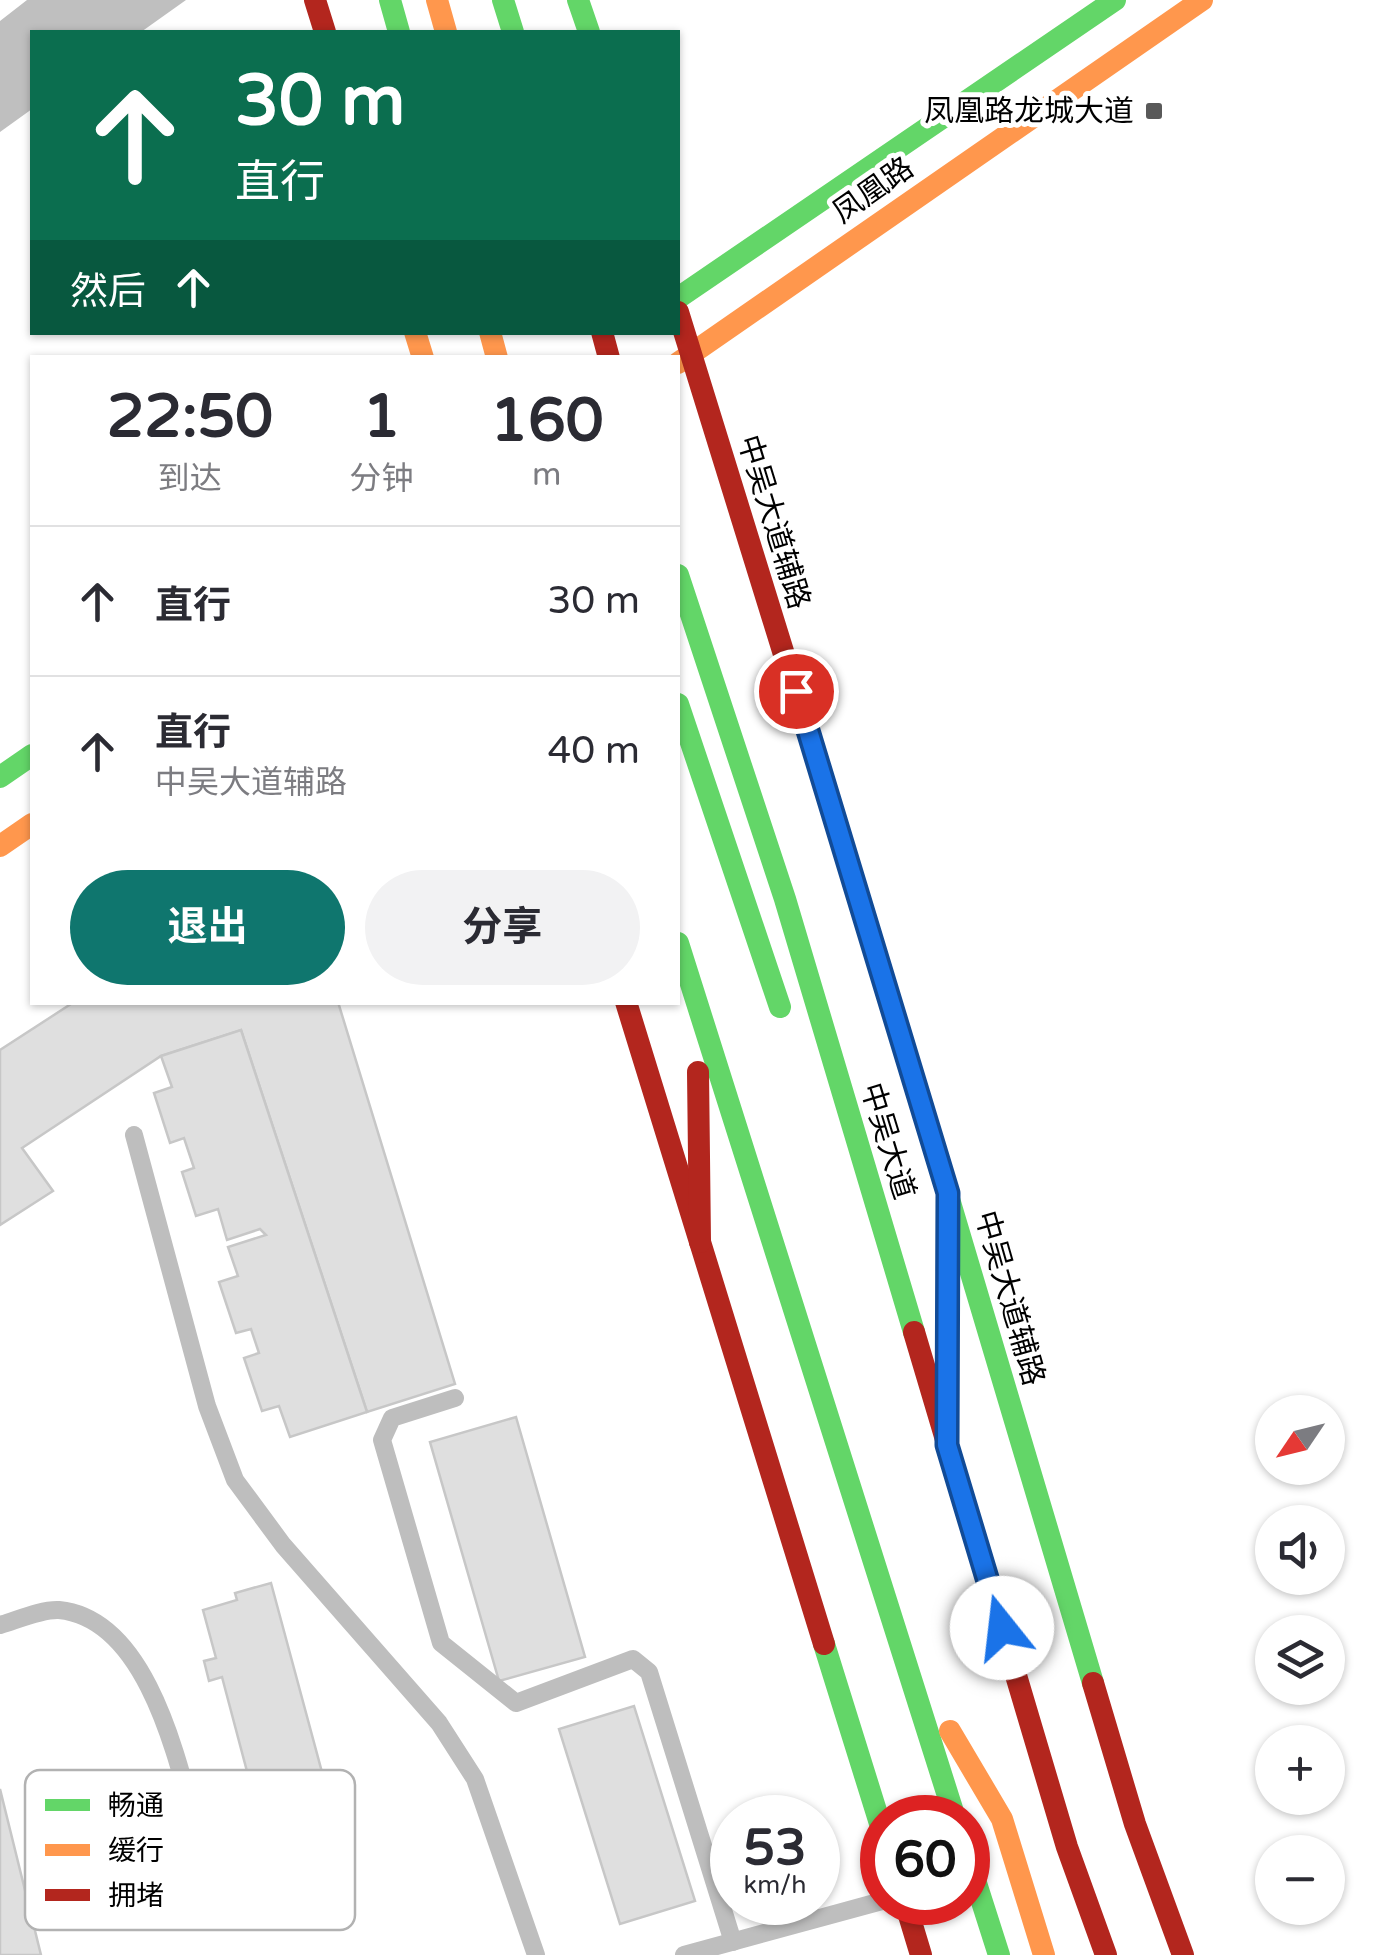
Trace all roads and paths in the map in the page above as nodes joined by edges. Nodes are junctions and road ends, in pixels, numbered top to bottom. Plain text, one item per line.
1 (315, 0) edge
2 (390, 0) edge
3 (436, 0) edge
4 (503, 0) edge
5 (578, 0) edge
6 (1115, 0) edge
7 (1202, 0) edge
8 (324, 30) edge
9 (398, 30) edge
10 (445, 30) edge
11 (512, 30) edge
12 (588, 30) edge
13 (680, 297) edge
14 (680, 327) edge
15 (629, 335) edge
16 (605, 350) edge
17 (684, 358) edge
18 (680, 581) edge
19 (680, 710) edge
20 (30, 756) edge
21 (0, 777) edge
22 (30, 825) edge
23 (0, 846) edge
24 (680, 950) edge
25 (627, 1005) edge
26 (698, 1008) junction
27 (785, 1022) dead end
28 (134, 1136) dead end
29 (841, 1171) dead end
30 (948, 1193) junction
31 (700, 1242) junction
32 (920, 1352) junction
33 (455, 1398) dead end
34 (947, 1445) junction
35 (0, 1624) edge
36 (898, 1642) junction
37 (179, 1770) edge
38 (871, 1795) edge
39 (947, 1795) edge
40 (860, 1907) edge
41 (912, 1925) edge
42 (989, 1925) edge
43 (733, 1942) junction
44 (538, 1952) edge
45 (684, 1955) edge
46 (921, 1955) edge
47 (999, 1955) edge
48 (1044, 1955) edge
49 (1106, 1955) edge
50 (1184, 1955) edge

1 - 8 main road
2 - 9 main road
3 - 10 main road
4 - 11 main road
5 - 12 main road
6 - 13 main road, 凤凰路
7 - 17 main road, 凤凰路
14 - 17 main road, 中吴大道辅路
15 - 16 main road
17 - 30 main road, 中吴大道辅路
18 - 32 main road, 中吴大道
19 - 27 main road
20 - 21 main road
22 - 23 main road
24 - 26 main road
25 - 31 main road
26 - 31 main road
26 - 36 main road
28 - 44 lane
29 - 32 main road
30 - 34 main road
30 - 50 main road, 中吴大道辅路
31 - 38 main road
32 - 34 main road, 中吴大道
33 - 43 lane
34 - 49 main road, 中吴大道
35 - 37 lane
36 - 39 main road
36 - 48 main road
40 - 43 lane
41 - 46 main road
42 - 47 main road
43 - 45 lane

